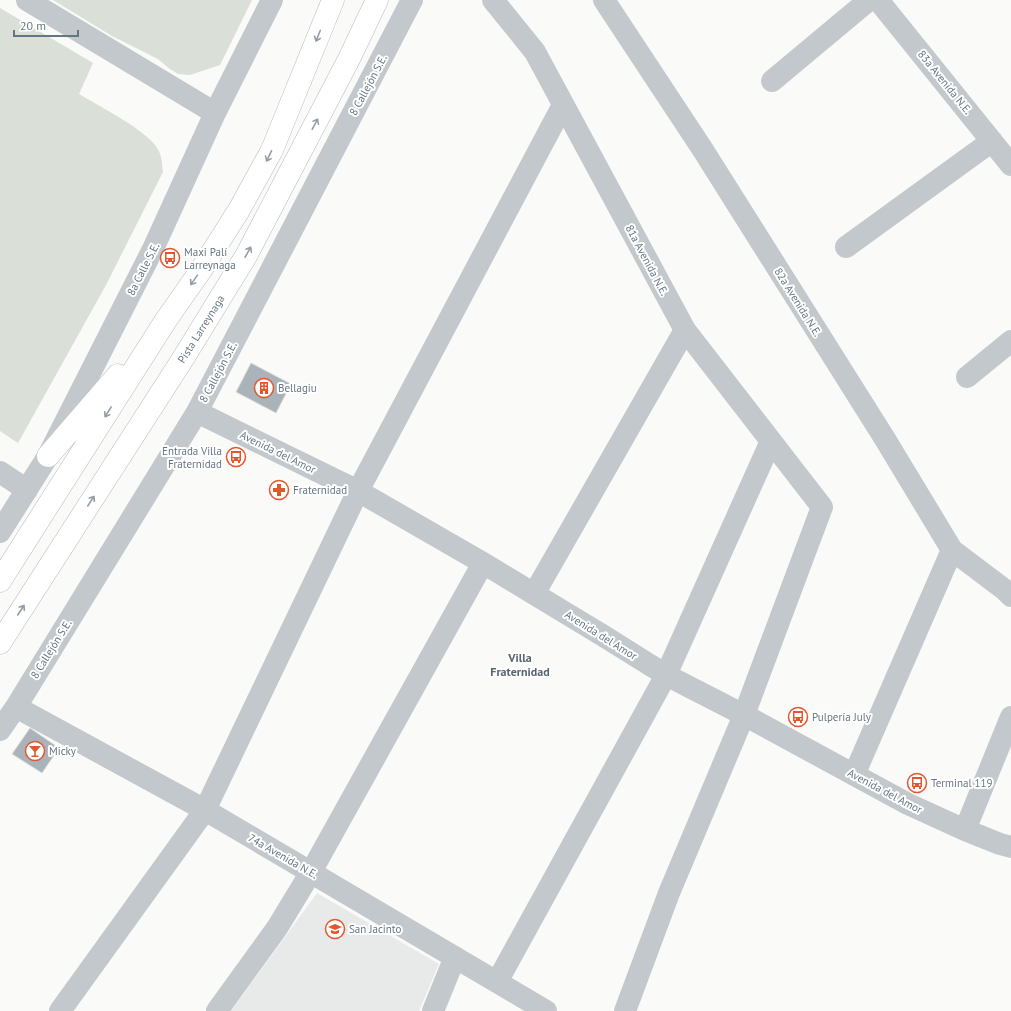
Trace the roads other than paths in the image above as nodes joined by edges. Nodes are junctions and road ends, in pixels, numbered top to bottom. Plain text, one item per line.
1 (27, 0) edge
2 (272, 0) edge
3 (333, 0) edge
4 (377, 0) edge
5 (412, 0) edge
6 (493, 0) edge
7 (604, 0) edge
8 (869, 0) edge
9 (878, 0) edge
10 (772, 81) dead end
11 (563, 105) junction
12 (215, 113) junction
13 (992, 140) junction
14 (1011, 165) edge
15 (846, 247) dead end
16 (166, 320) junction
17 (685, 330) junction
18 (1011, 341) edge
19 (967, 377) dead end
20 (197, 412) junction
21 (771, 441) junction
22 (48, 456) junction
23 (0, 472) edge
24 (27, 490) junction
25 (358, 491) junction
26 (0, 532) edge
27 (952, 550) junction
28 (483, 563) junction
29 (0, 581) edge
30 (1008, 593) edge
31 (534, 594) junction
32 (0, 643) edge
33 (666, 675) junction
34 (16, 707) junction
35 (744, 715) junction
36 (1011, 717) edge
37 (0, 730) edge
38 (854, 775) junction
39 (205, 810) junction
40 (965, 830) junction
41 (1011, 846) edge
42 (311, 872) junction
43 (455, 957) junction
44 (497, 982) junction
45 (60, 1011) edge
46 (217, 1011) edge
47 (433, 1011) edge
48 (546, 1011) edge
49 (625, 1011) edge

1 - 12 street
2 - 12 street, 8a Calle S.E.
3 -> 16 main road
32 -> 4 main road, Pista Larreynaga
5 - 20 street, 8 Callejón S.E.
6 - 11 street, 81a Avenida N.E.
7 - 27 street, 82a Avenida N.E.
8 - 10 street
9 - 13 street, 83a Avenida N.E.
11 - 17 street, 81a Avenida N.E.
11 - 25 street
12 - 22 street, 8a Calle S.E.
13 - 14 street, 83a Avenida N.E.
13 - 15 street
16 - 22 main road
16 -> 29 main road
17 - 21 street, 81a Avenida N.E.
17 - 31 street
18 - 19 street
20 - 25 street, Avenida del Amor
20 - 34 street, 8 Callejón S.E.
21 - 33 street
21 - 35 street, 81a Avenida N.E.
22 - 24 street, 8a Calle S.E.
23 - 24 street
24 - 26 street, 8a Calle S.E.
25 - 28 street, Avenida del Amor
25 - 39 street
27 - 30 street, 82a Avenida N.E.
27 - 38 street
28 - 31 street, Avenida del Amor
28 - 42 street
31 - 33 street, Avenida del Amor
33 - 35 street, Avenida del Amor
33 - 44 street
34 - 37 street, 8 Callejón S.E.
34 - 39 street, 74a Avenida N.E.
35 - 38 street, Avenida del Amor
35 - 49 street
36 - 40 street
38 - 40 street, Avenida del Amor
39 - 42 street, 74a Avenida N.E.
39 - 45 street
40 - 41 street, Avenida del Amor
42 - 43 street, 74a Avenida N.E.
42 - 46 street
43 - 44 street, 74a Avenida N.E.
43 - 47 street
44 - 48 street, 74a Avenida N.E.

